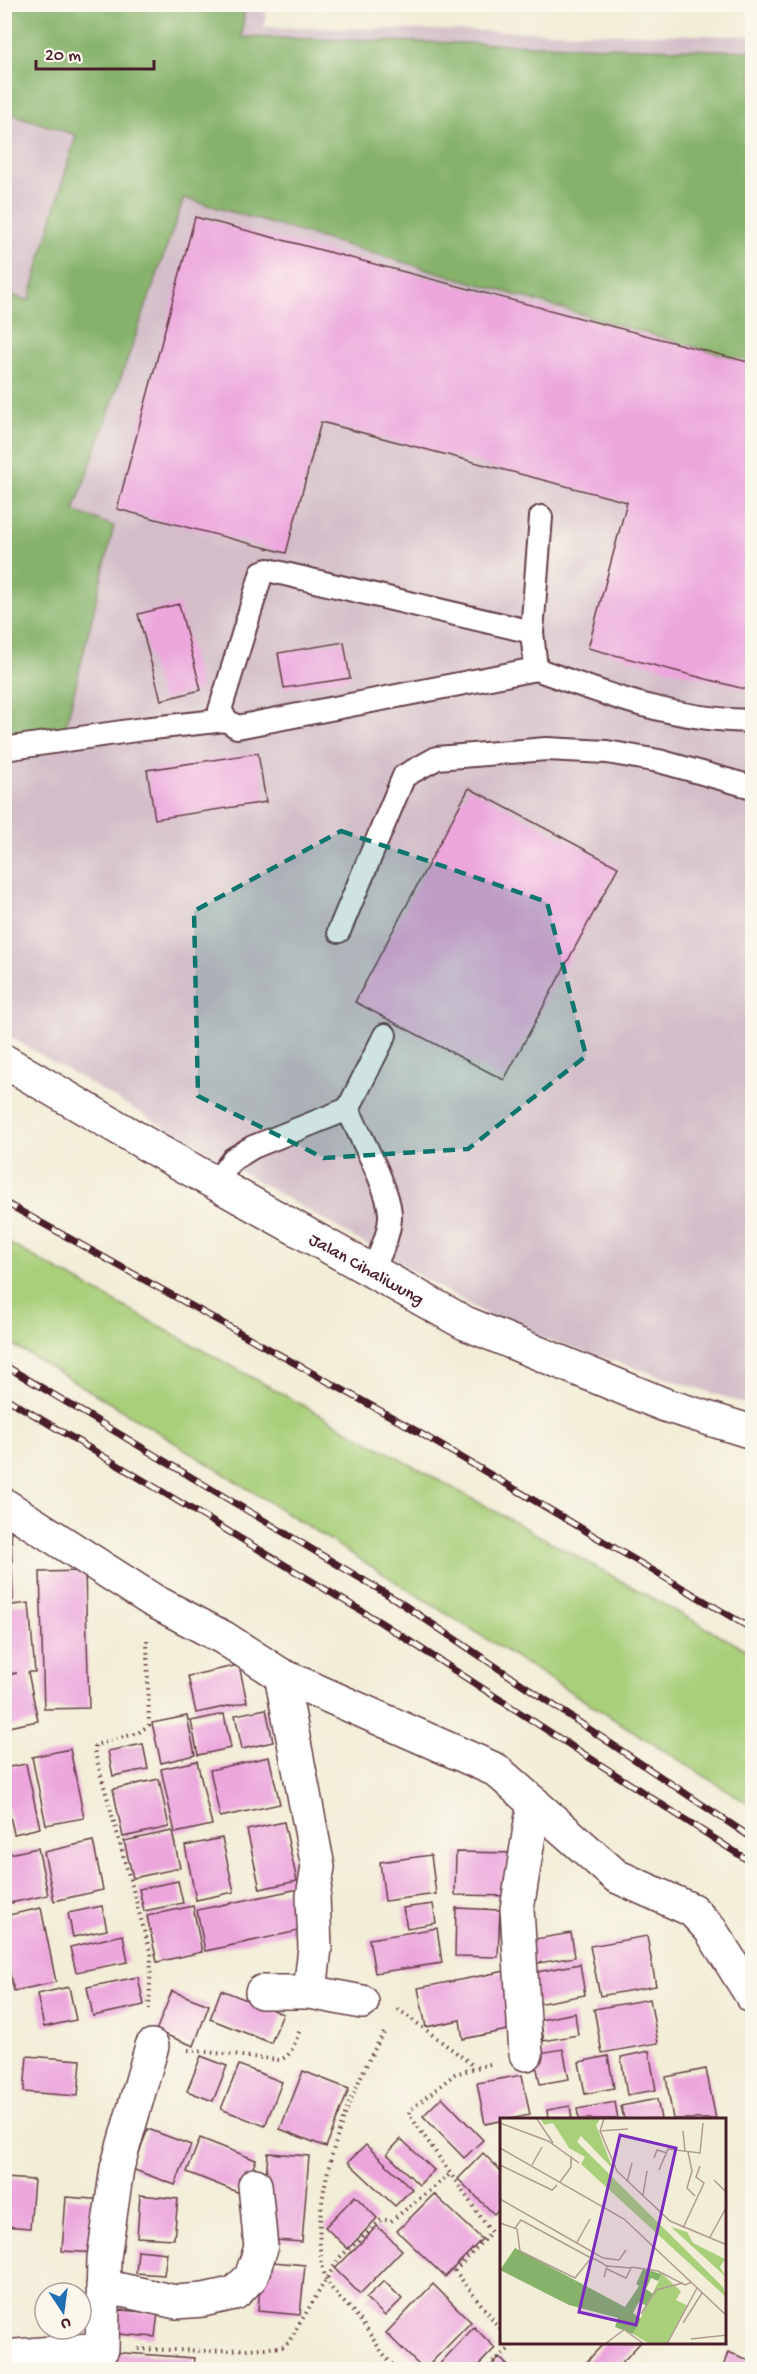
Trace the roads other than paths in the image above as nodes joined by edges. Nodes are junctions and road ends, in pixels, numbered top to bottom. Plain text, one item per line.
1 (541, 517) dead end
2 (532, 632) junction
3 (536, 669) junction
4 (226, 720) junction
5 (753, 721) edge
6 (4, 749) edge
7 (753, 787) edge
8 (339, 931) dead end
9 (385, 1035) dead end
10 (4, 1061) edge
11 (348, 1109) junction
12 (216, 1182) junction
13 (373, 1271) junction
14 (753, 1432) edge
15 (4, 1504) edge
16 (281, 1675) junction
17 (534, 1803) junction
18 (261, 1992) dead end
19 (310, 1992) junction
20 (753, 1996) edge
21 (362, 2002) road end
22 (152, 2046) road end
23 (526, 2054) road end
24 (255, 2185) dead end
25 (103, 2286) junction
26 (4, 2357) edge

1 - 2 lane
2 - 3 lane
2 - 4 lane
3 - 4 lane
3 - 5 lane
4 - 6 lane
7 - 8 lane
9 - 11 lane
10 - 12 main road, Jalan Cihaliwung
11 - 12 lane
11 - 13 lane
12 - 13 main road, Jalan Cihaliwung
13 - 14 main road, Jalan Cihaliwung
15 - 16 main road
16 - 17 main road
16 - 19 main road
17 - 20 main road
17 - 23 main road
18 - 19 main road
19 - 21 main road
22 - 25 main road
24 - 25 main road
25 - 26 main road

